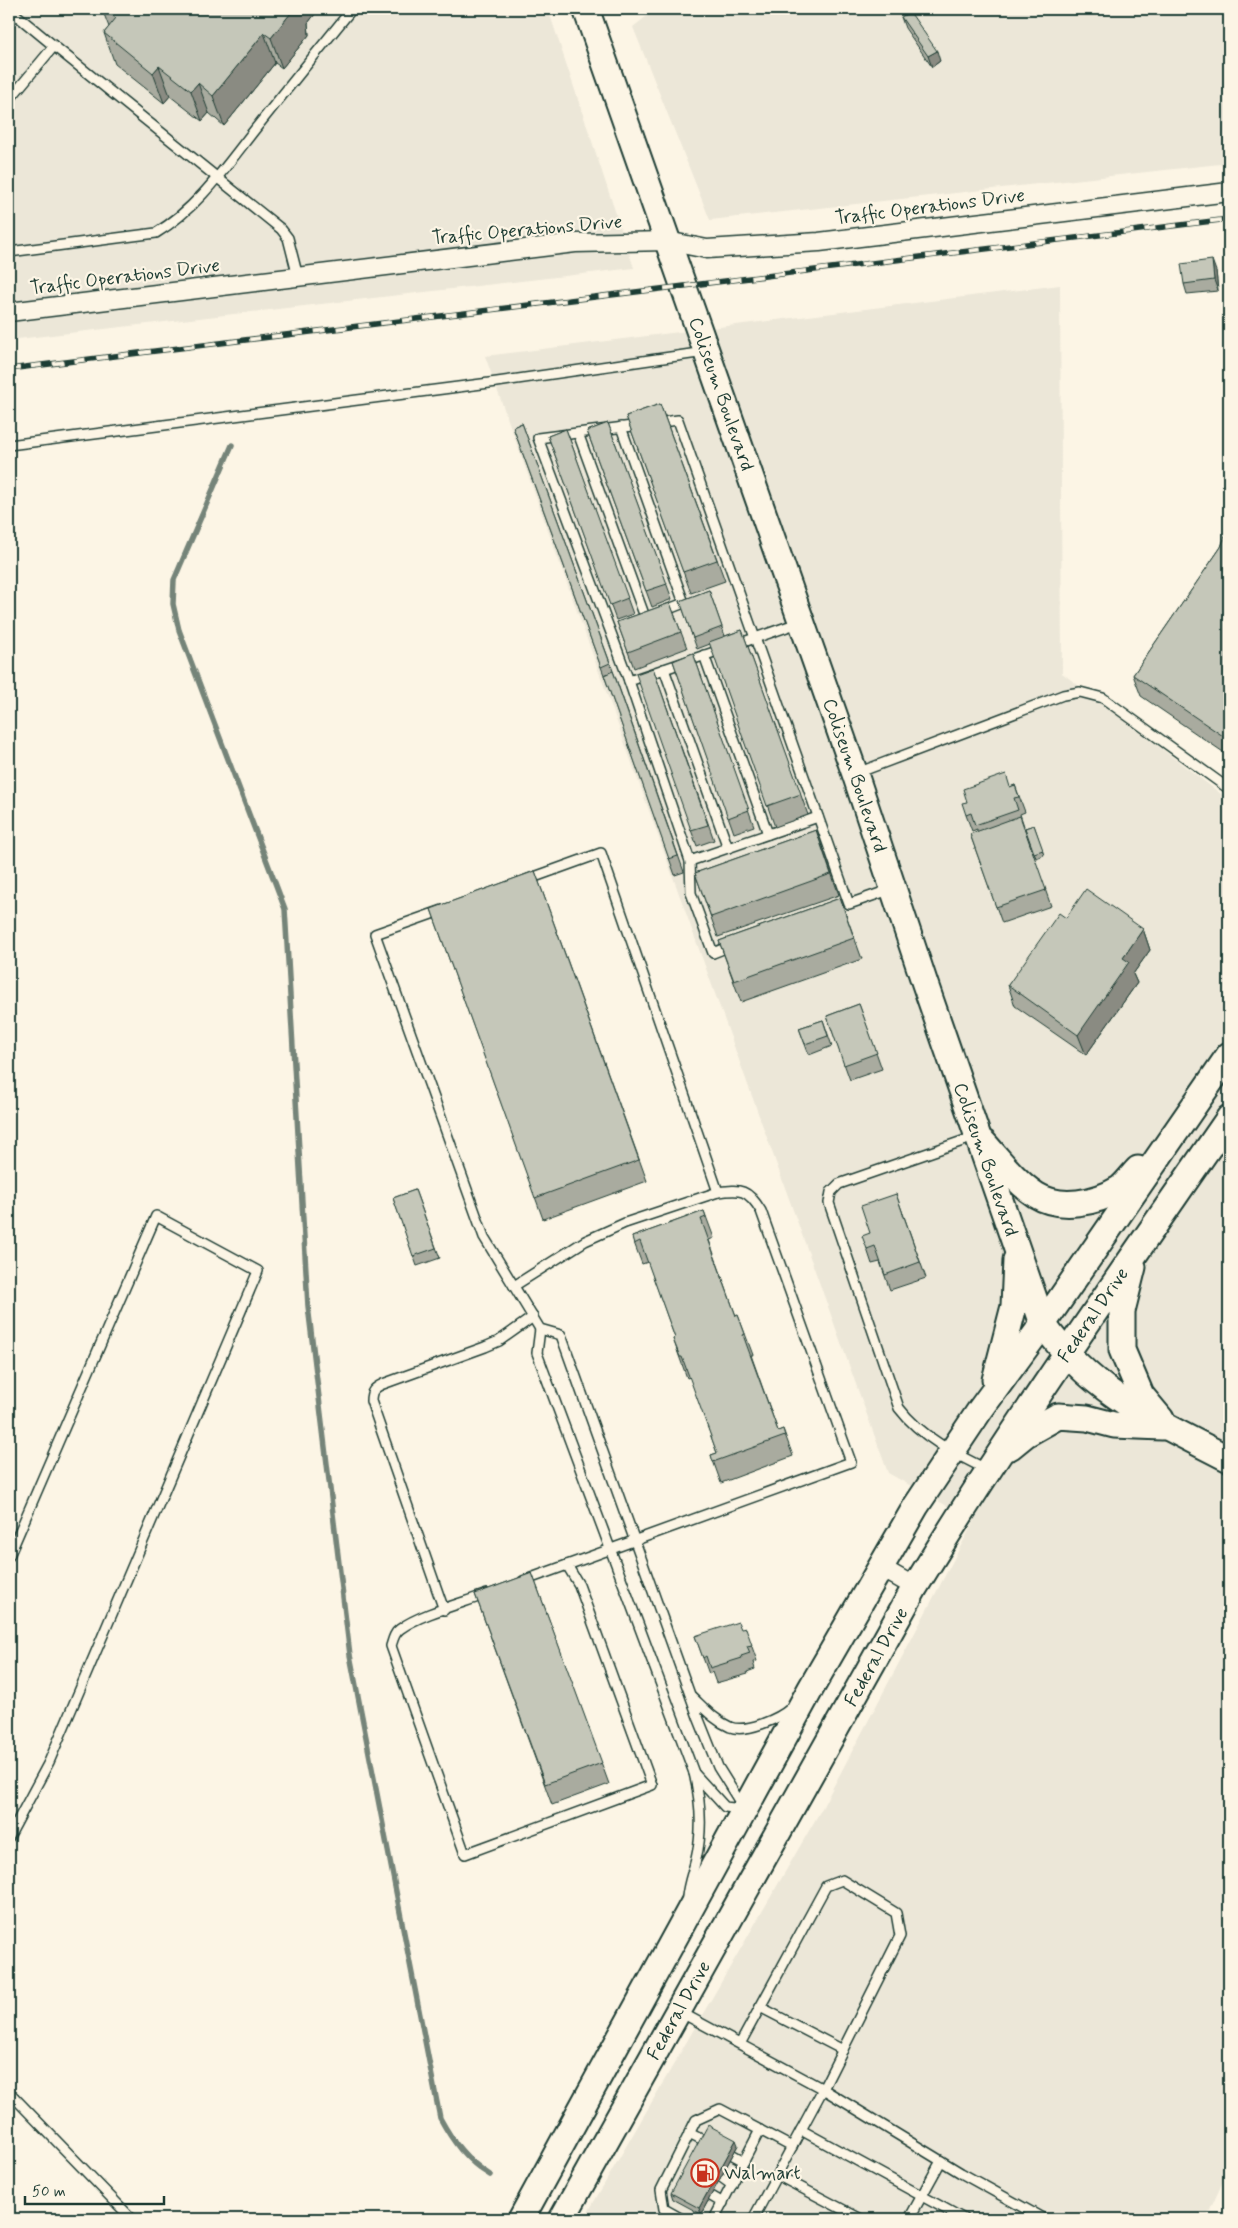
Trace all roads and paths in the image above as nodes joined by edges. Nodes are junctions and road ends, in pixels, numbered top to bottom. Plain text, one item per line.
1 (9, 9) edge
2 (352, 9) edge
3 (586, 9) edge
4 (54, 46) junction
5 (9, 100) edge
6 (217, 177) junction
7 (1229, 192) edge
8 (666, 241) junction
9 (9, 252) edge
10 (298, 277) junction
11 (9, 312) edge
12 (706, 352) junction
13 (621, 427) junction
14 (578, 433) junction
15 (9, 445) edge
16 (801, 622) junction
17 (756, 638) junction
18 (704, 655) junction
19 (664, 669) junction
20 (628, 681) junction
21 (855, 774) junction
22 (1229, 789) edge
23 (818, 817) junction
24 (768, 834) junction
25 (728, 848) junction
26 (690, 861) junction
27 (517, 883) edge
28 (892, 889) junction
29 (451, 907) edge
30 (740, 943) edge
31 (1229, 1055) edge
32 (1229, 1118) edge
33 (1180, 1126) junction
34 (978, 1136) junction
35 (718, 1192) junction
36 (1016, 1247) junction
37 (1138, 1250) junction
38 (514, 1286) junction
39 (533, 1317) junction
40 (1043, 1324) junction
41 (540, 1328) junction
42 (1066, 1353) junction
43 (991, 1395) junction
44 (1167, 1427) junction
45 (951, 1452) junction
46 (1229, 1459) edge
47 (991, 1465) junction
48 (634, 1540) junction
49 (610, 1549) junction
50 (9, 1556) edge
51 (567, 1565) junction
52 (880, 1567) junction
53 (514, 1584) edge
54 (915, 1587) junction
55 (496, 1591) edge
56 (444, 1610) junction
57 (811, 1688) junction
58 (690, 1694) junction
59 (694, 1773) junction
60 (745, 1809) junction
61 (778, 1829) junction
62 (9, 1837) edge
63 (685, 1919) junction
64 (760, 2008) junction
65 (677, 2010) junction
66 (740, 2044) junction
67 (843, 2050) junction
68 (823, 2089) junction
69 (9, 2092) edge
70 (760, 2130) junction
71 (801, 2130) junction
72 (689, 2133) junction
73 (705, 2141) edge
74 (792, 2147) junction
75 (733, 2155) edge
76 (744, 2161) junction
77 (941, 2161) junction
78 (777, 2175) junction
79 (721, 2177) edge
80 (732, 2185) junction
81 (711, 2196) dead end
82 (922, 2196) junction
83 (723, 2203) junction
84 (132, 2219) edge
85 (521, 2219) edge
86 (562, 2219) edge
87 (682, 2219) edge
88 (714, 2219) edge
89 (753, 2219) edge
90 (861, 2219) edge
91 (909, 2219) edge
92 (964, 2219) edge
93 (1044, 2219) edge

1 - 4 lane
2 - 6 lane
3 - 8 main road, Coliseum Boulevard
4 - 5 lane
4 - 6 lane
6 - 9 lane
6 - 10 lane
7 - 8 street, Traffic Operations Drive
8 - 10 street, Traffic Operations Drive
8 - 12 main road, Coliseum Boulevard
10 - 11 street, Traffic Operations Drive
12 - 15 lane
12 - 16 main road, Coliseum Boulevard
13 - 14 lane
13 - 14 lane
13 - 17 lane
14 - 20 lane
16 - 17 lane
16 - 21 main road, Coliseum Boulevard
17 - 18 lane
17 - 23 lane
18 - 19 lane
18 - 24 lane
19 - 20 lane
19 - 25 lane
20 - 26 lane
21 - 22 lane
21 - 28 main road, Coliseum Boulevard
23 - 24 lane
23 - 28 lane
24 - 25 lane
25 - 26 lane
26 - 30 lane
27 - 35 lane
28 - 34 main road, Coliseum Boulevard
29 - 38 lane
31 - 33 main road
32 - 37 main road, Federal Drive
33 - 34 main road
33 - 40 main road, Federal Drive
34 - 36 main road, Coliseum Boulevard
34 - 45 lane
35 - 38 lane
35 - 48 lane
36 - 40 main road, Coliseum Boulevard
36 - 43 main road
37 - 42 main road, Federal Drive
37 - 44 main road
38 - 39 lane
39 - 41 lane
39 - 56 lane
40 - 42 main road, Coliseum Boulevard
40 - 43 main road, Federal Drive
41 - 48 lane
41 - 49 lane
42 - 44 main road, Coliseum Boulevard
42 - 47 main road, Federal Drive
43 - 45 main road, Federal Drive
44 - 46 main road, Coliseum Boulevard
44 - 47 main road
45 - 47 lane
45 - 52 main road, Federal Drive
47 - 54 main road, Federal Drive
48 - 49 lane
48 - 58 lane
49 - 51 lane
49 - 59 lane
50 - 62 lane
51 - 53 lane
51 - 56 lane
52 - 54 street
52 - 57 main road, Federal Drive
54 - 61 main road, Federal Drive
55 - 56 lane
57 - 58 lane
57 - 60 main road, Federal Drive
58 - 60 lane
59 - 60 lane
59 - 63 lane
60 - 61 main road
60 - 63 main road, Federal Drive
61 - 65 main road, Federal Drive
63 - 85 main road, Federal Drive
64 - 66 lane
64 - 67 lane
64 - 67 lane
65 - 66 lane
65 - 86 main road, Federal Drive
66 - 68 lane
67 - 68 lane
68 - 71 lane
68 - 77 lane
69 - 84 lane
70 - 72 lane
70 - 74 lane
70 - 76 lane
71 - 74 lane
71 - 82 lane
72 - 73 lane
72 - 87 lane
74 - 78 lane
75 - 76 lane
76 - 80 lane
77 - 82 lane
77 - 93 lane
78 - 89 lane
78 - 90 lane
79 - 80 lane
80 - 83 lane
81 - 83 lane
82 - 91 lane
82 - 92 lane
83 - 88 lane

